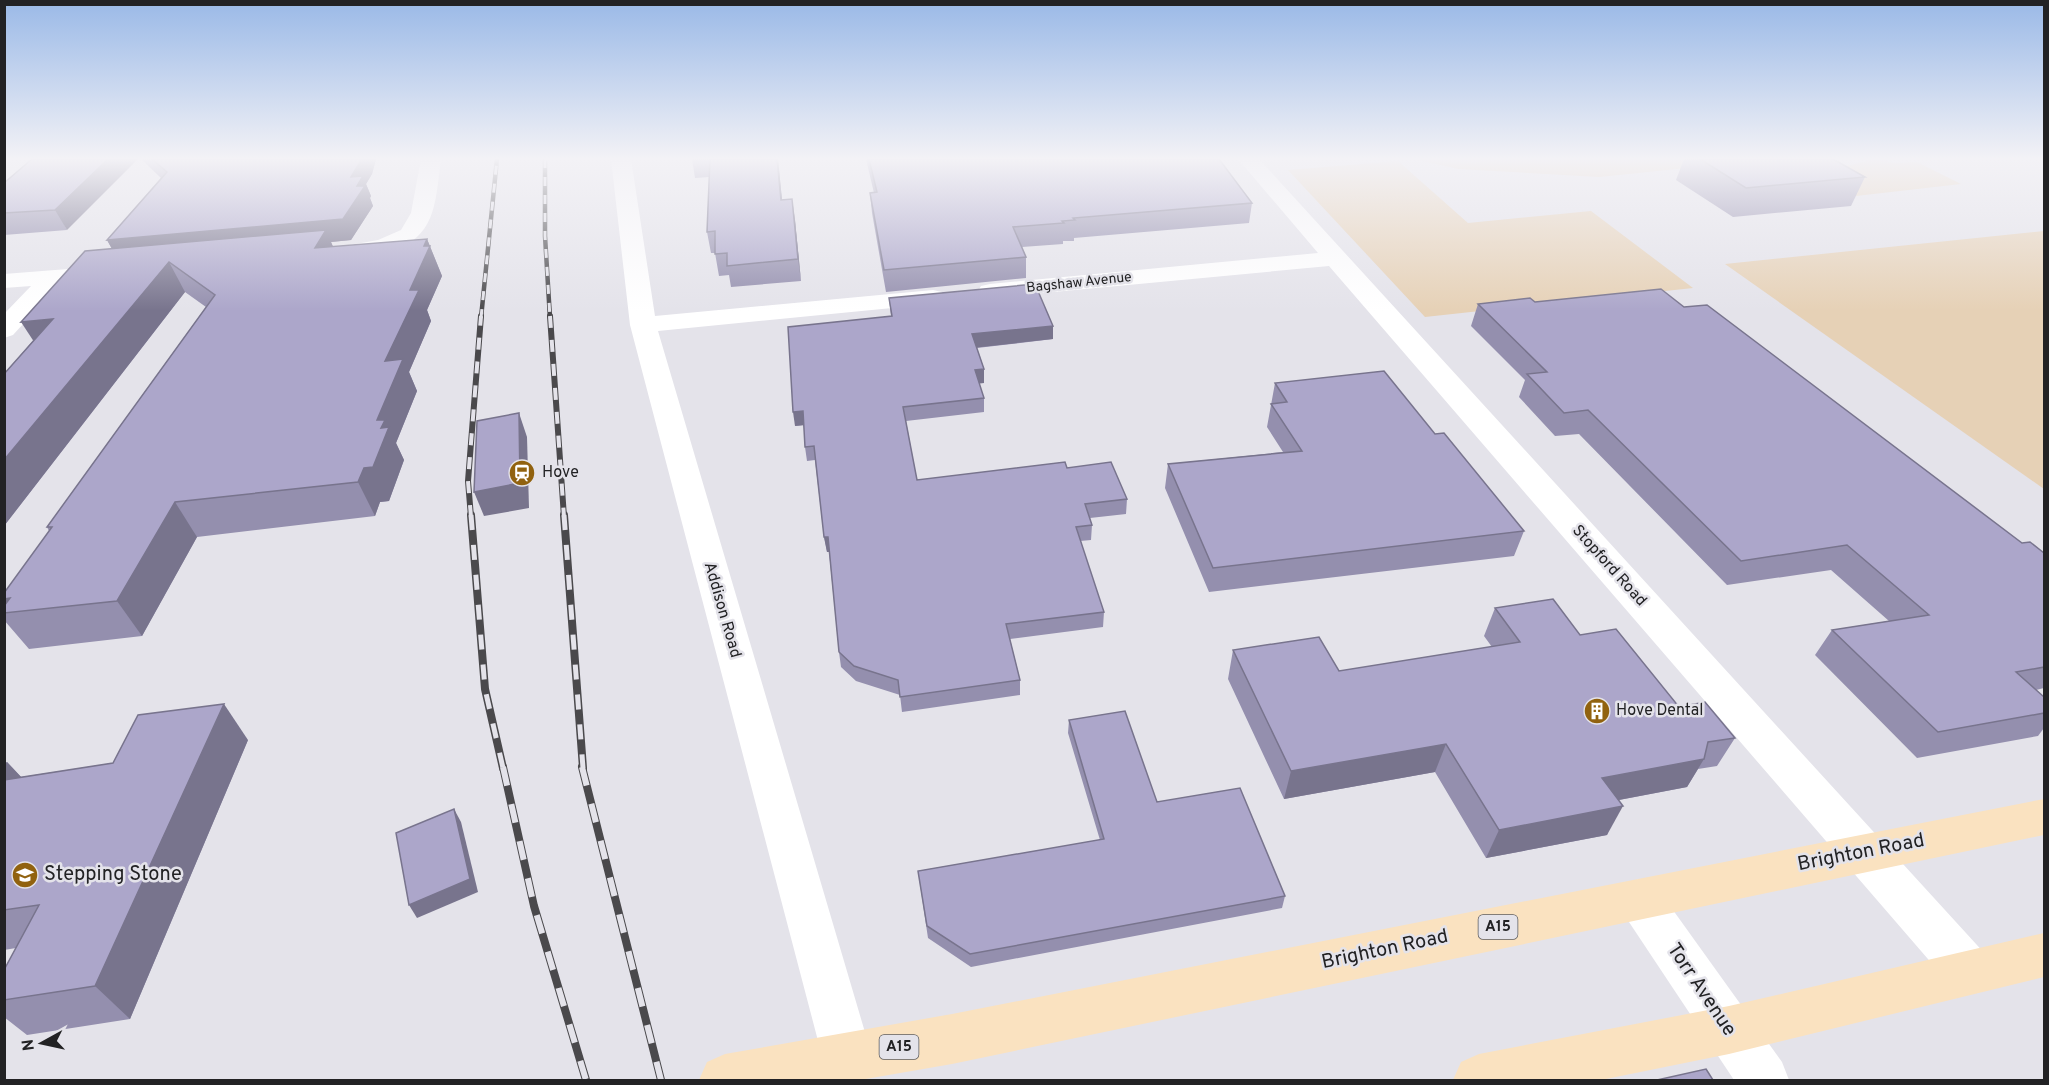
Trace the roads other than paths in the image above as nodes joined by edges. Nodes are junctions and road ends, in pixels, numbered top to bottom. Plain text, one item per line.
1 (423, 210) edge
2 (628, 210) edge
3 (1292, 210) edge
4 (334, 252) edge
5 (1335, 258) junction
6 (123, 271) edge
7 (53, 277) junction
8 (4, 281) edge
9 (643, 326) junction
10 (4, 330) edge
11 (2044, 817) edge
12 (1864, 852) junction
13 (1639, 899) junction
14 (2044, 955) edge
15 (1970, 972) junction
16 (1729, 1030) junction
17 (847, 1056) junction
18 (725, 1080) edge
19 (1479, 1080) edge
20 (1764, 1080) edge

1 - 4 street
2 - 9 street, Addison Road
3 - 5 street, Stopford Road
5 - 9 street, Bagshaw Avenue
5 - 12 street, Stopford Road
6 - 7 street
7 - 8 street
7 - 10 street
9 - 17 street, Addison Road
11 - 12 main road, Brighton Road / A15
12 - 13 main road, Brighton Road / A15
12 - 15 street, Stopford Road
13 - 16 street, Torr Avenue
13 - 17 main road, Brighton Road / A15
14 - 15 main road
15 - 16 main road
16 - 19 main road
16 - 20 street, Torr Avenue
17 - 18 main road, Brighton Road / A15

